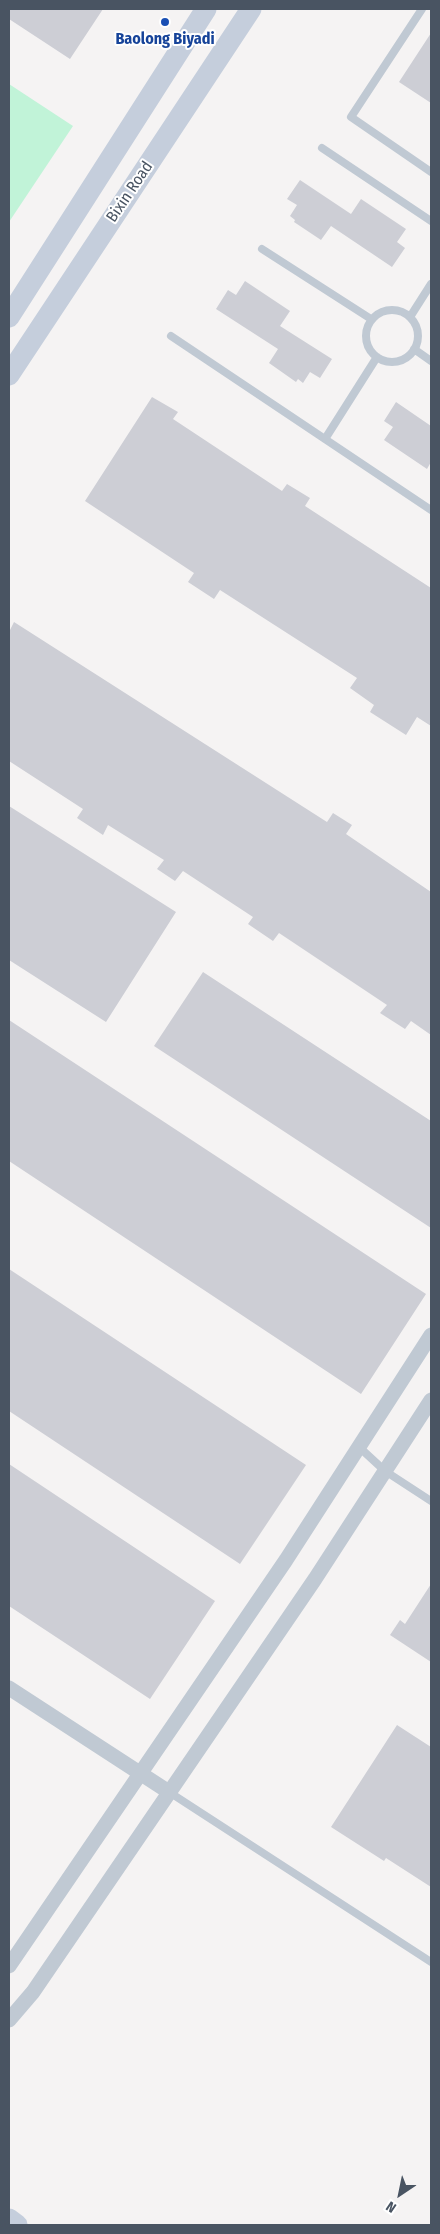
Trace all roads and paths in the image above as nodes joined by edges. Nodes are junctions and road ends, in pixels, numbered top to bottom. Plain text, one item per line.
1 (206, 9) edge
2 (252, 9) edge
3 (422, 9) edge
4 (322, 148) dead end
5 (431, 172) edge
6 (431, 221) edge
7 (262, 249) dead end
8 (431, 284) edge
9 (9, 317) edge
10 (410, 317) junction
11 (371, 319) junction
12 (171, 336) dead end
13 (414, 349) junction
14 (377, 357) junction
15 (431, 361) edge
16 (9, 375) edge
17 (325, 439) junction
18 (431, 510) edge
19 (431, 1335) edge
20 (431, 1400) edge
21 (359, 1447) junction
22 (385, 1471) junction
23 (431, 1500) edge
24 (9, 1688) edge
25 (139, 1773) junction
26 (169, 1792) junction
27 (431, 1962) edge
28 (9, 1966) edge
29 (9, 2020) edge
30 (9, 2219) edge
31 (17, 2225) edge

1 - 9 main road, Bixin Road
2 - 16 main road, Bixin Road
3 - 5 lane
4 - 6 lane
7 - 11 lane
8 - 10 lane
10 - 11 lane
10 - 13 lane
11 - 14 lane
12 - 17 lane
13 - 14 lane
13 - 15 lane
14 - 17 lane
17 - 18 lane
19 - 21 street
20 - 22 street
21 - 22 lane
21 - 25 street
22 - 23 lane
22 - 26 street
24 - 25 street
25 - 26 street
25 - 28 street
26 - 27 lane
26 - 29 street
30 - 31 main road

